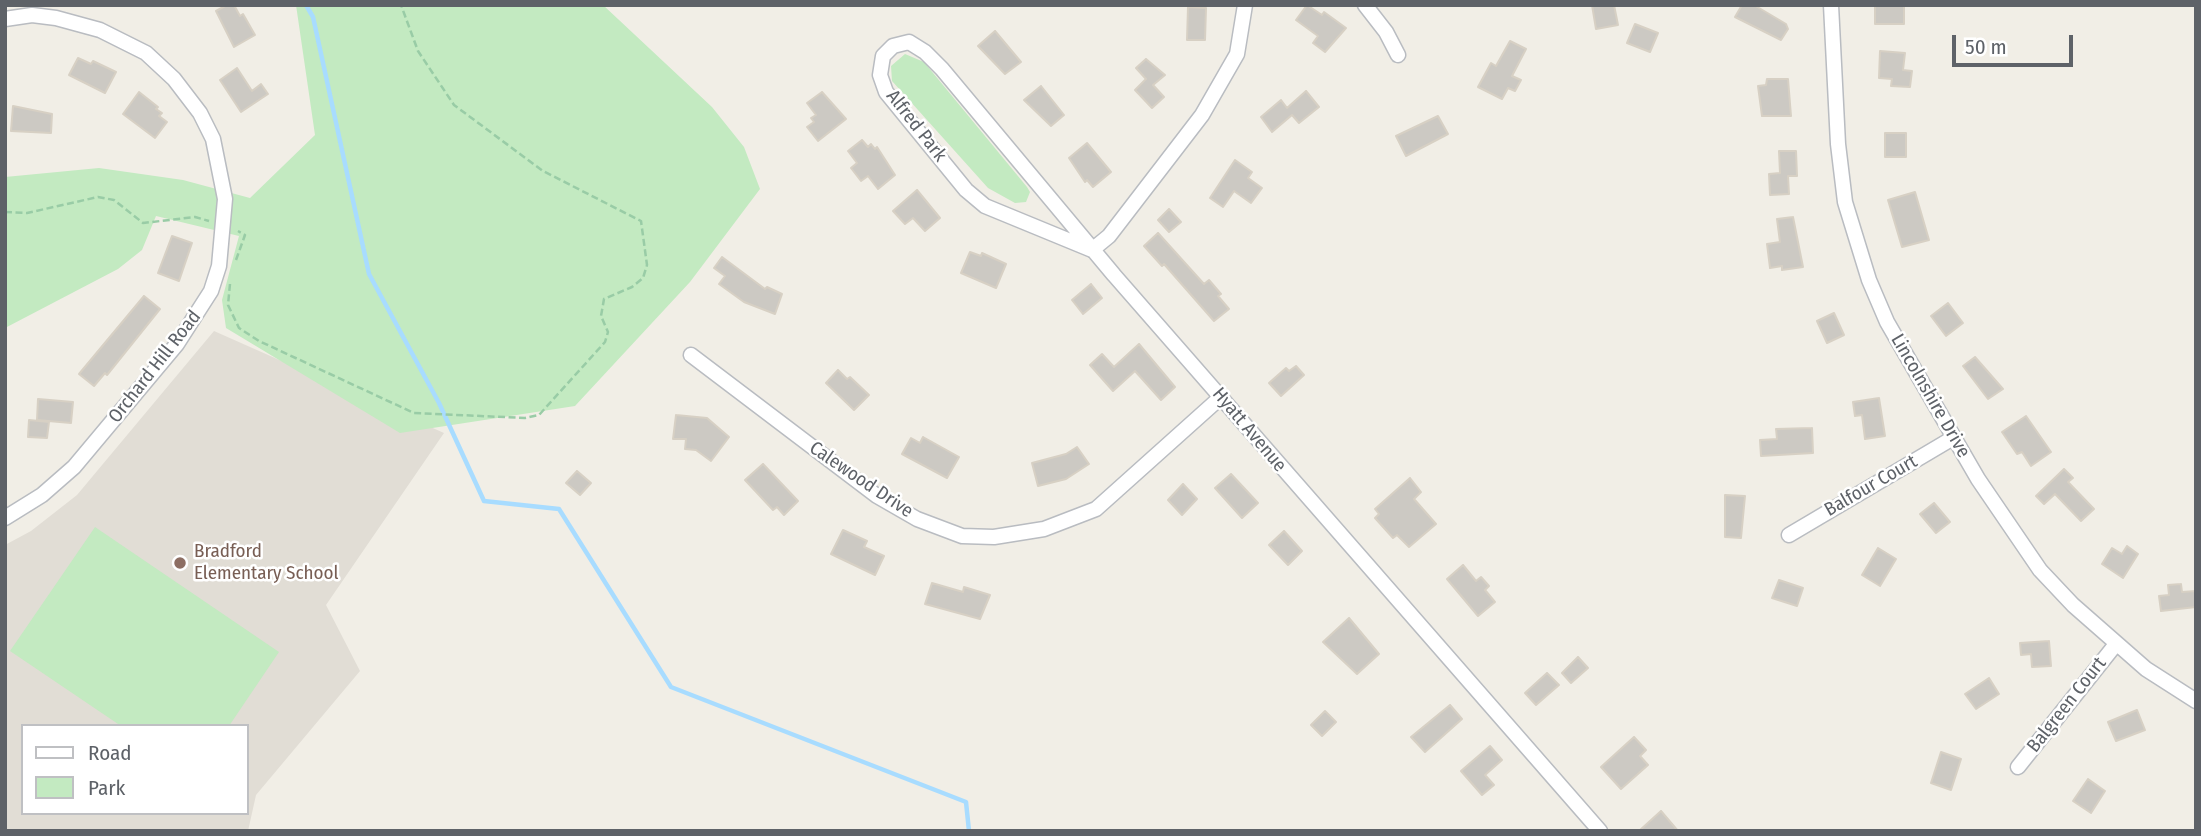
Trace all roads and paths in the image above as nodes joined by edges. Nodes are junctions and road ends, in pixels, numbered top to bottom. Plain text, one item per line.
1 (401, 5) edge
2 (1245, 5) edge
3 (1365, 5) edge
4 (1832, 5) edge
5 (31, 10) edge
6 (5, 19) edge
7 (1398, 55) dead end
8 (5, 212) edge
9 (220, 223) dead end
10 (232, 227) dead end
11 (1093, 250) junction
12 (233, 270) dead end
13 (230, 283) dead end
14 (691, 355) dead end
15 (1221, 397) junction
16 (1953, 438) junction
17 (5, 518) edge
18 (1789, 535) dead end
19 (2116, 644) junction
20 (2196, 701) edge
21 (2018, 767) dead end
22 (1600, 831) edge

1 - 13 path
2 - 11 street
3 - 7 street
4 - 16 street, Lincolnshire Drive
5 - 6 street, Orchard Hill Road
5 - 17 street, Orchard Hill Road
8 - 9 path
10 - 12 path
11 - 11 street, Alfred Park
11 - 15 street, Hyatt Avenue
14 - 15 street, Calewood Drive
15 - 22 street, Hyatt Avenue
16 - 18 street, Balfour Court
16 - 19 street, Lincolnshire Drive
19 - 20 street, Lincolnshire Drive
19 - 21 street, Balgreen Court

